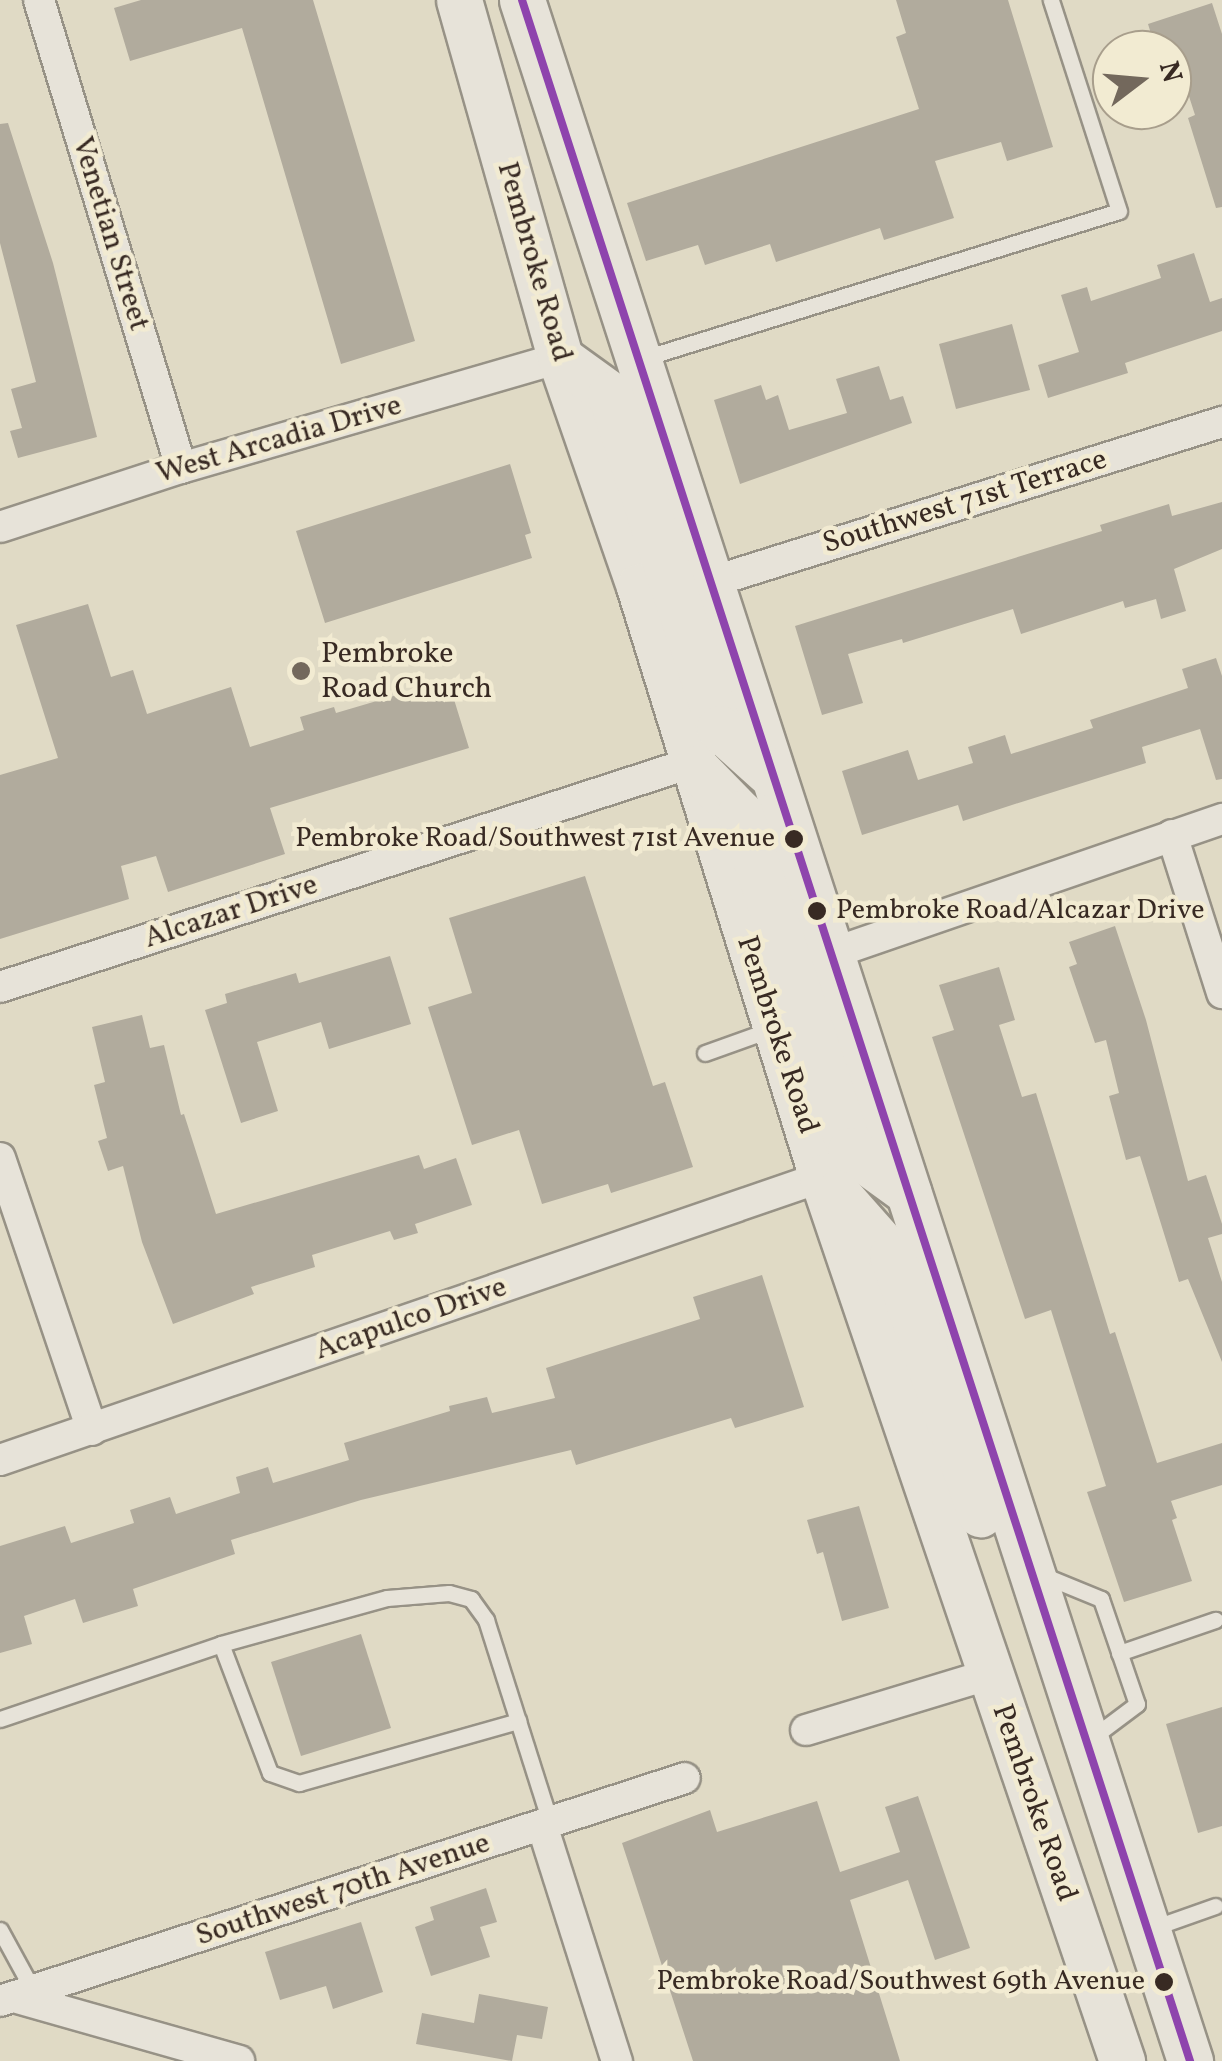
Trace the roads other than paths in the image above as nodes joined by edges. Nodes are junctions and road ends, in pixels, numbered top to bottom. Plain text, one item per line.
1 (40, 0) edge
2 (459, 0) edge
3 (522, 0) edge
4 (1051, 0) edge
5 (560, 358) junction
6 (637, 360) junction
7 (1222, 422) edge
8 (181, 468) junction
9 (0, 527) edge
10 (708, 583) junction
11 (691, 763) junction
12 (770, 774) junction
13 (1222, 819) edge
14 (1172, 835) junction
15 (830, 954) junction
16 (0, 986) edge
17 (1222, 993) edge
18 (775, 1028) junction
19 (705, 1053) dead end
20 (0, 1158) edge
21 (822, 1176) junction
22 (908, 1192) junction
23 (92, 1430) junction
24 (0, 1460) edge
25 (1030, 1571) junction
26 (1215, 1620) dead end
27 (221, 1644) junction
28 (1119, 1652) junction
29 (1057, 1653) junction
30 (990, 1674) junction
31 (0, 1719) edge
32 (518, 1721) junction
33 (806, 1730) dead end
34 (1086, 1742) junction
35 (686, 1778) dead end
36 (546, 1823) junction
37 (1215, 1906) dead end
38 (0, 1930) edge
39 (1148, 1930) junction
40 (17, 1997) edge
41 (239, 2061) edge
42 (617, 2061) edge
43 (1122, 2061) edge
44 (1190, 2061) edge

1 - 8 street, Venetian Street
2 - 5 main road, Pembroke Road
3 - 6 main road
4 - 6 lane
5 - 8 street, West Arcadia Drive
5 - 11 main road, Pembroke Road
5 - 12 main road
6 - 10 main road
7 - 10 street, Southwest 71st Terrace
8 - 9 street, West Arcadia Drive
10 - 12 main road
11 - 16 street, Alcazar Drive
11 - 18 main road, Pembroke Road
11 - 22 main road
12 - 15 main road
13 - 14 street
14 - 15 street
14 - 17 street
15 - 22 main road
18 - 19 lane
18 - 21 main road, Pembroke Road
20 - 23 street
21 - 23 street, Acapulco Drive
21 - 29 main road
21 - 30 main road, Pembroke Road
22 - 25 main road
23 - 24 street, Acapulco Drive
25 - 28 lane
25 - 29 main road
26 - 28 lane
27 - 31 lane
27 - 32 lane
27 - 32 lane
28 - 34 lane
29 - 34 main road
30 - 33 street
30 - 43 main road, Pembroke Road
32 - 36 lane
34 - 39 main road
35 - 36 street, Southwest 70th Avenue
36 - 40 street, Southwest 70th Avenue
36 - 42 street
37 - 39 lane
38 - 40 lane
39 - 44 main road
40 - 41 street

